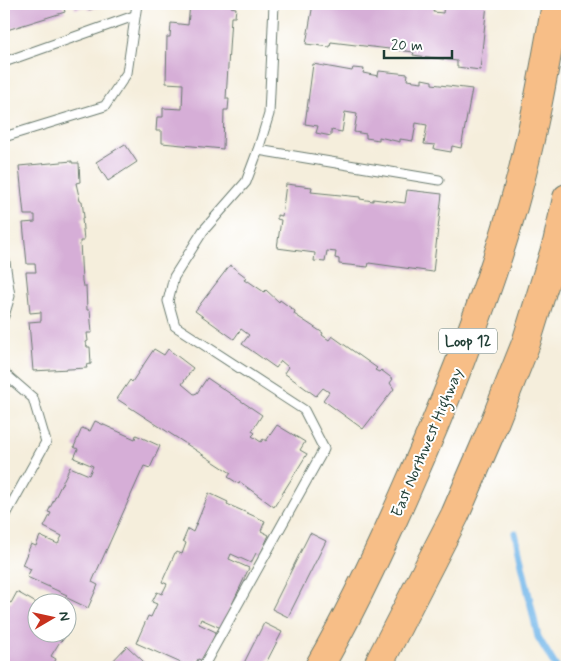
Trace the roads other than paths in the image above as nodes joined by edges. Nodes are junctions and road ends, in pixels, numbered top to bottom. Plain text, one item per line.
1 (137, 4) edge
2 (274, 4) edge
3 (556, 4) edge
4 (134, 16) junction
5 (4, 62) edge
6 (4, 138) edge
7 (258, 150) junction
8 (439, 180) dead end
9 (567, 198) edge
10 (4, 254) edge
11 (559, 255) edge
12 (4, 316) edge
13 (4, 373) edge
14 (4, 518) edge
15 (203, 667) edge
16 (319, 667) edge
17 (377, 667) edge

1 - 4 lane
2 - 7 lane
3 - 16 main road, East Northwest Highway / Loop 12
4 - 5 lane
4 - 6 lane
7 - 8 lane
7 - 15 lane
9 - 11 main road, Loop 12
10 - 12 lane
11 - 17 main road, Loop 12
13 - 14 lane

